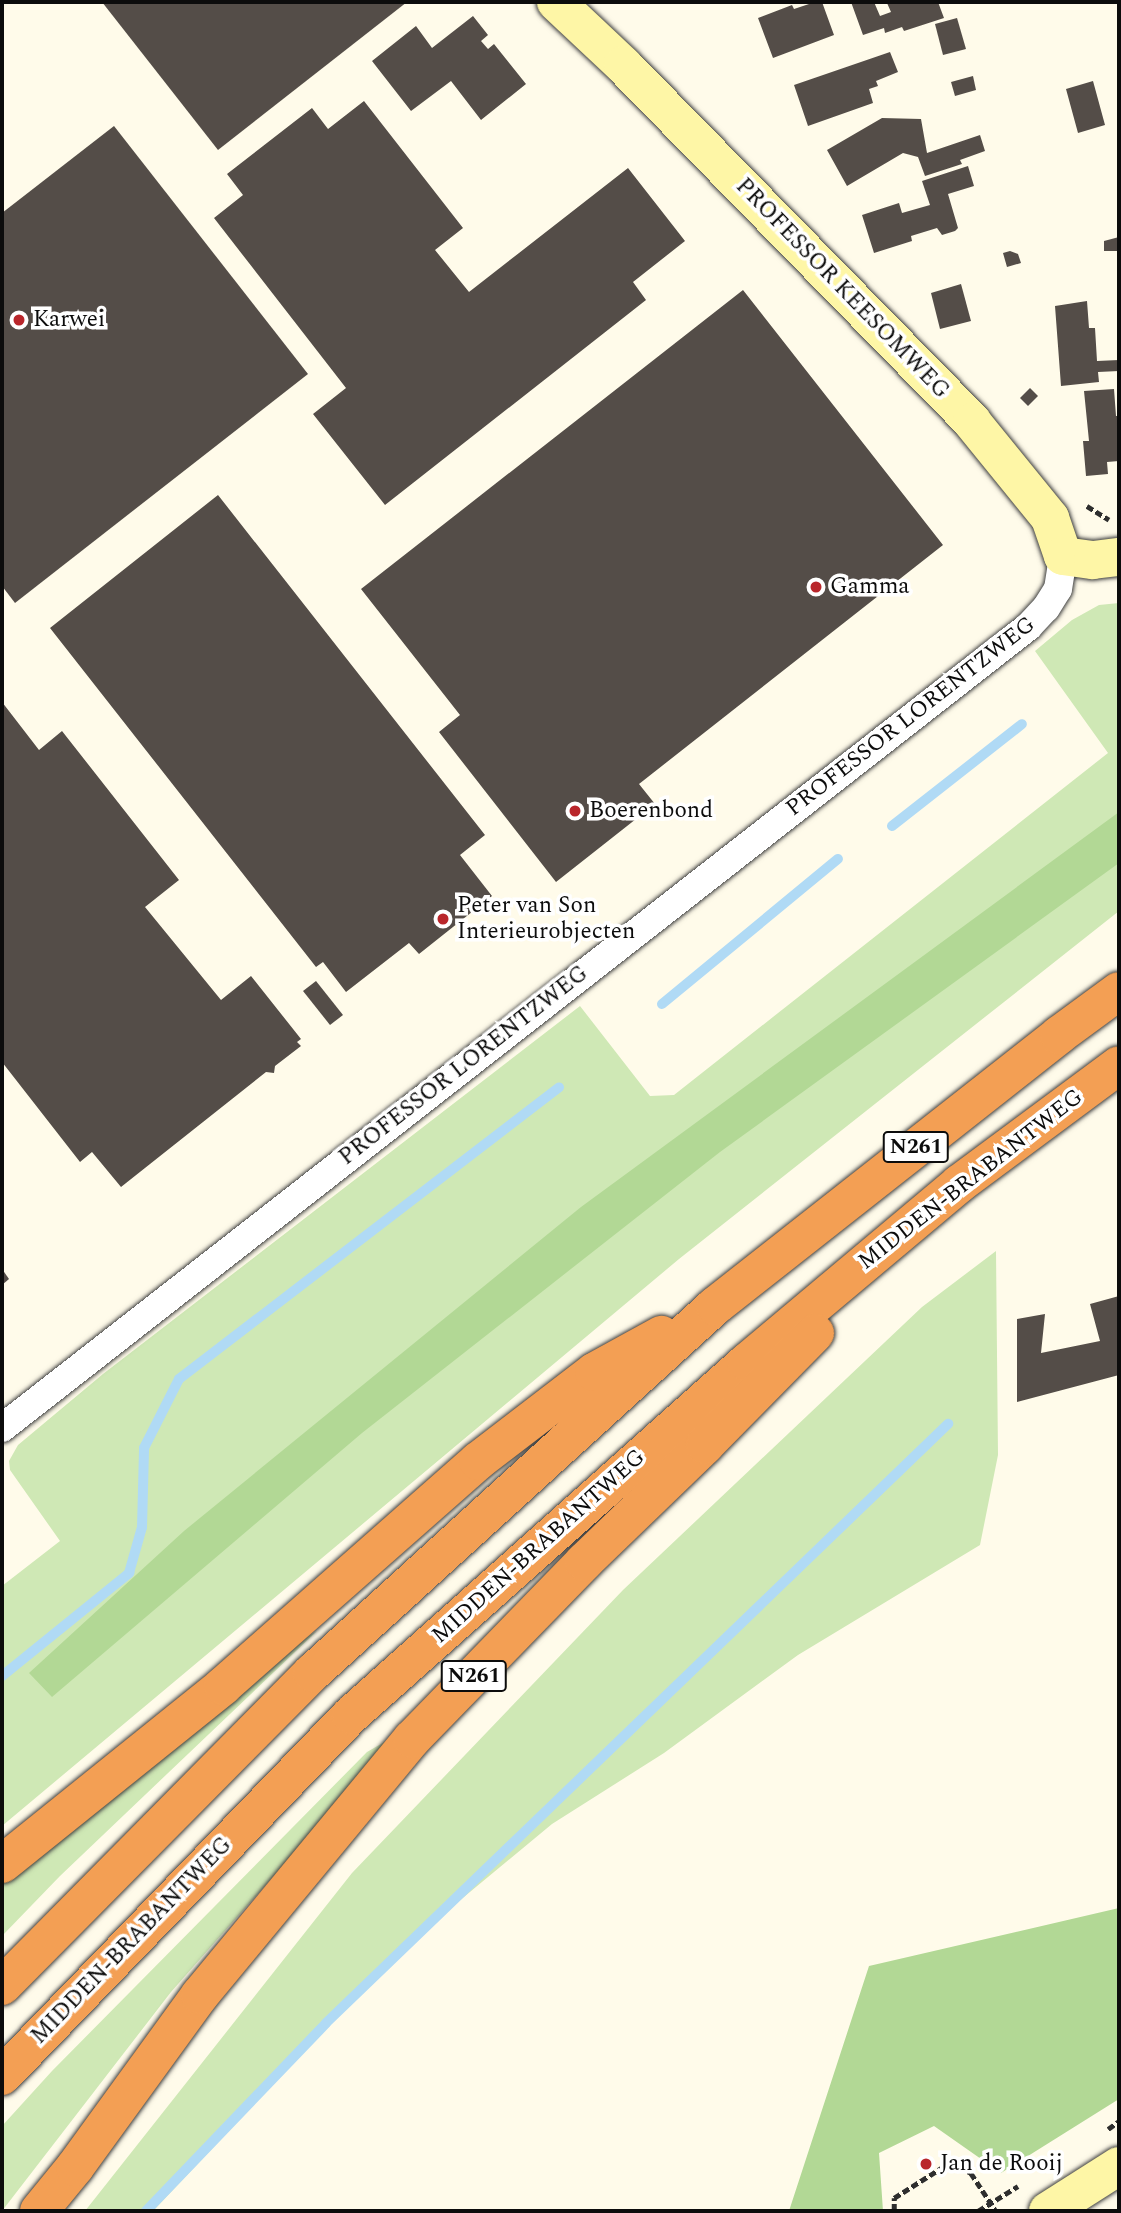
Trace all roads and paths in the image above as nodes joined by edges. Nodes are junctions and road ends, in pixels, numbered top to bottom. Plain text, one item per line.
1 (556, 2) edge
2 (1063, 556) junction
3 (1119, 557) edge
4 (1119, 991) edge
5 (1119, 1065) edge
6 (959, 1184) junction
7 (715, 1306) junction
8 (2, 1428) edge
9 (2, 1864) edge
10 (2, 1986) edge
11 (2, 2076) edge
12 (1119, 2166) edge
13 (39, 2211) edge
14 (894, 2211) edge
15 (996, 2211) edge
16 (1048, 2211) edge

1 - 2 street, PROFESSOR KEESOMWEG
2 - 3 street
2 - 8 street, PROFESSOR LORENTZWEG
4 - 7 highway, N261
5 - 6 highway, MIDDEN-BRABANTWEG / N261
6 - 11 highway, MIDDEN-BRABANTWEG / N261
6 - 13 highway, N261
7 - 9 highway, N261
7 - 10 highway, N261
12 - 16 street
14 - 15 path

